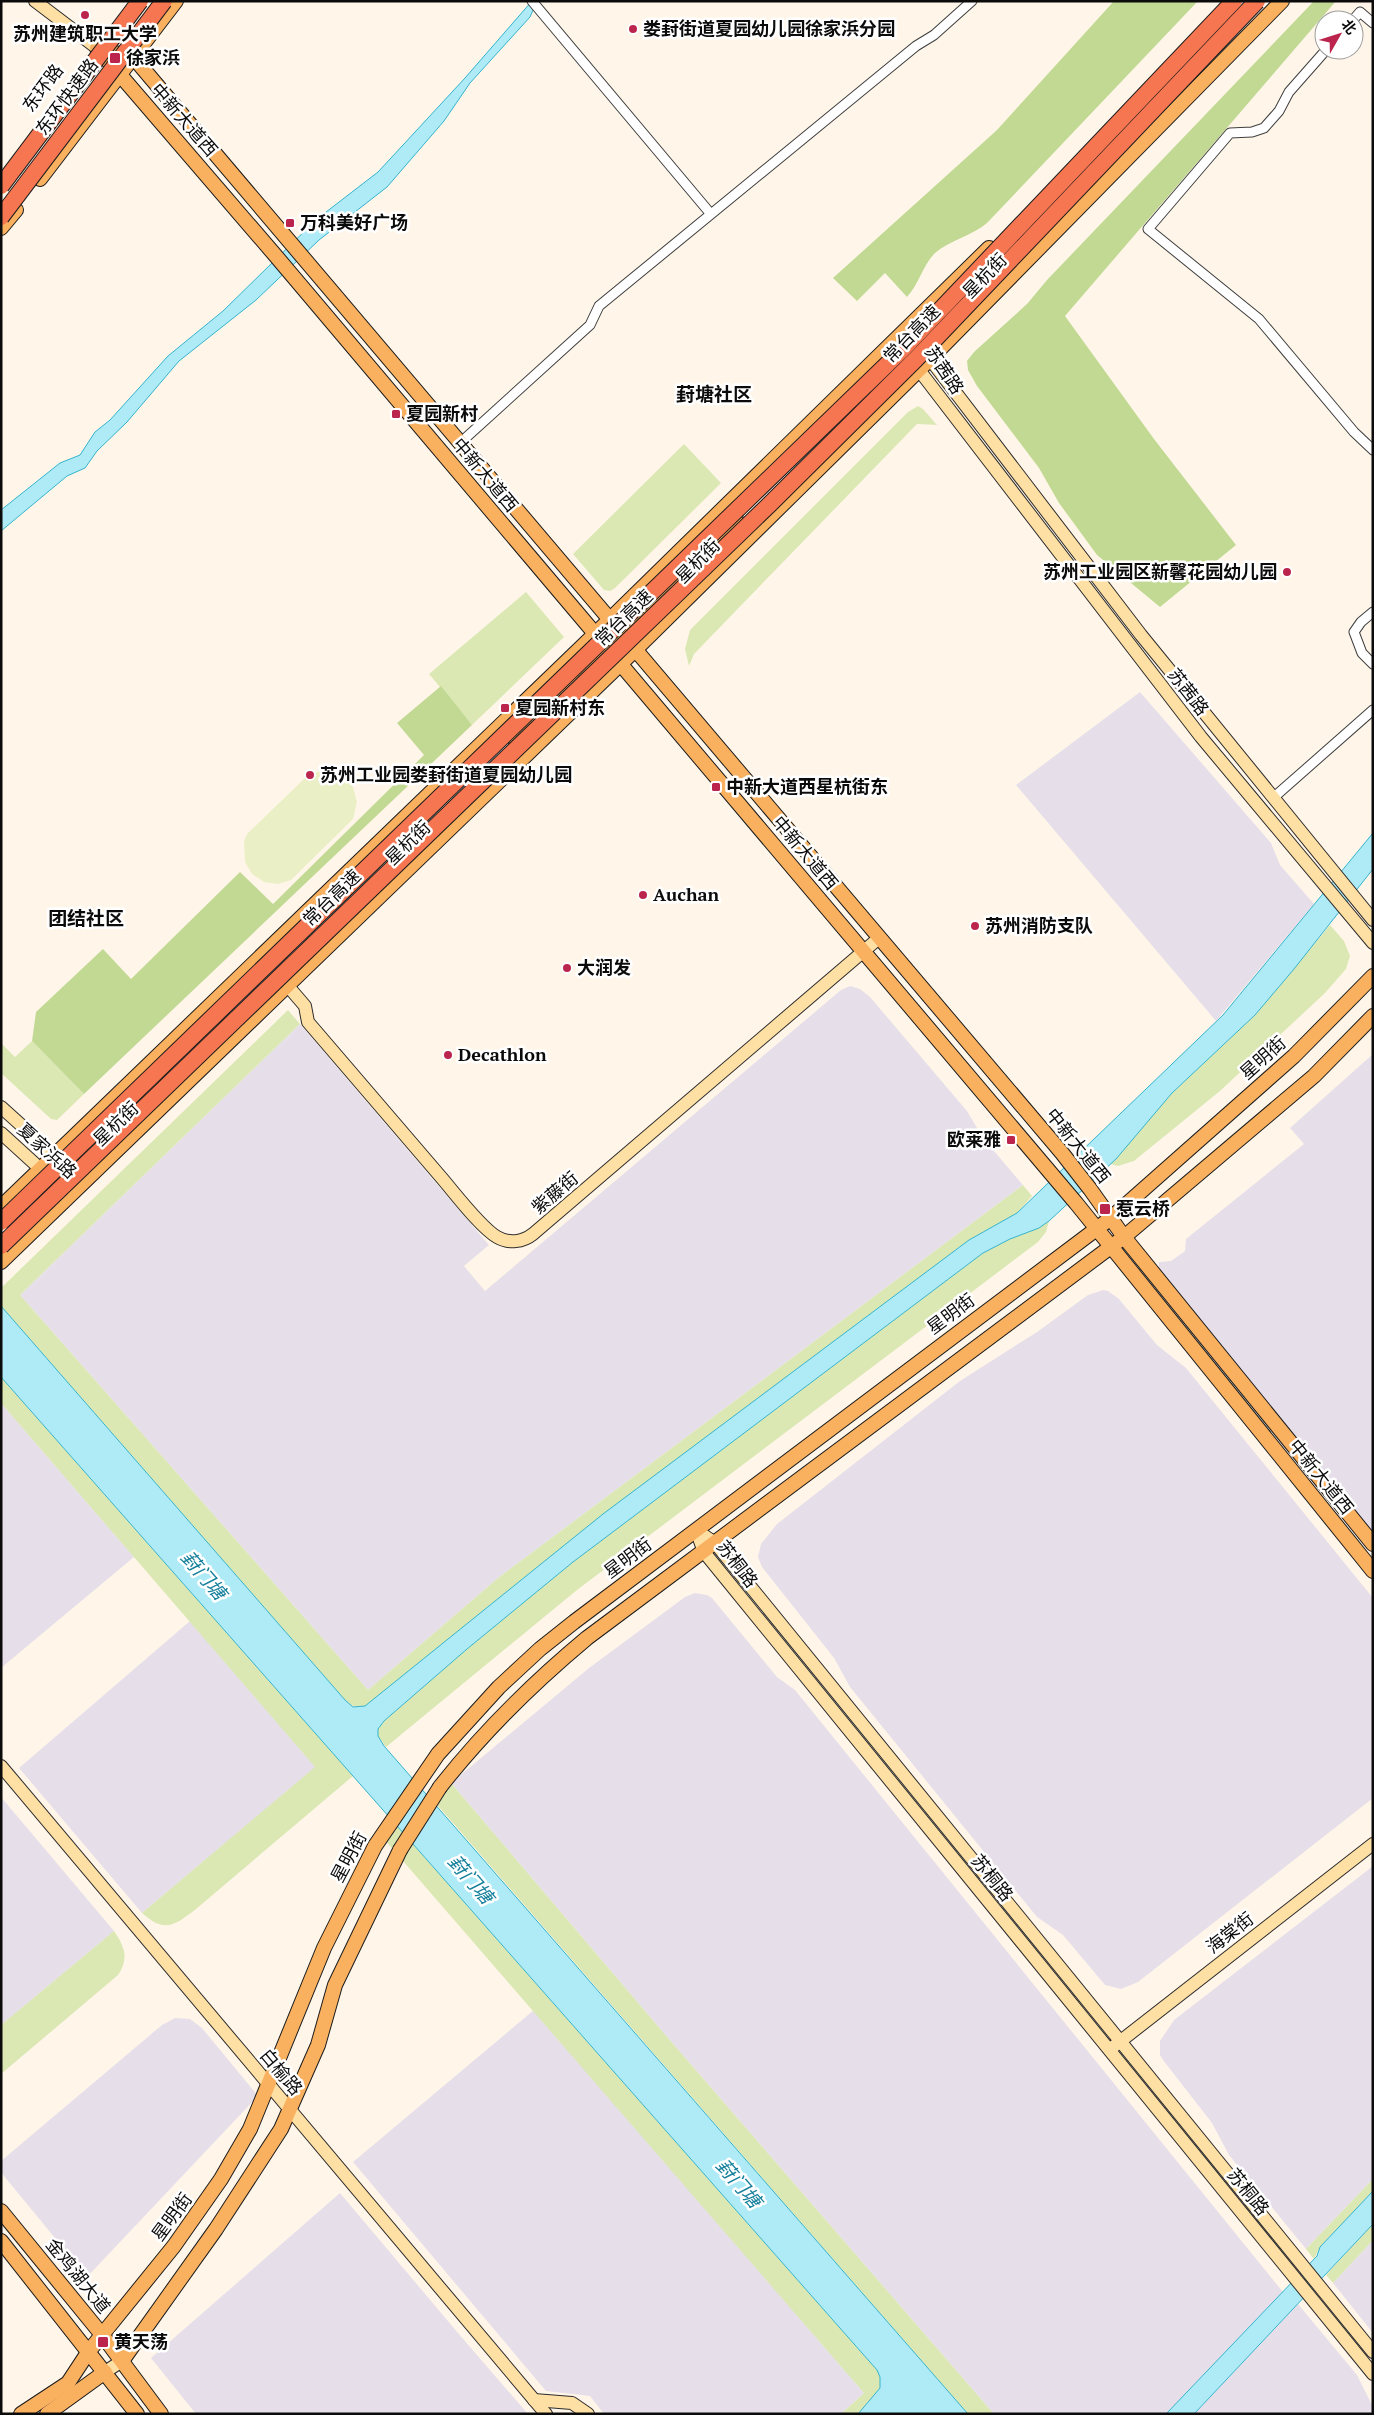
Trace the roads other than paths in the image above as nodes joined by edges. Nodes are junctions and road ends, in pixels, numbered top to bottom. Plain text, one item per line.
1 (35, 1) edge
2 (164, 1) edge
3 (176, 1) edge
4 (972, 1) edge
5 (1233, 1) edge
6 (1257, 1) edge
7 (1282, 1) edge
8 (134, 2) edge
9 (534, 4) edge
10 (159, 25) junction
11 (97, 48) junction
12 (134, 58) junction
13 (1317, 60) edge
14 (121, 74) junction
15 (1, 173) edge
16 (1, 186) edge
17 (710, 213) junction
18 (1, 217) edge
19 (1, 228) edge
20 (315, 273) junction
21 (300, 285) junction
22 (902, 334) junction
23 (930, 359) junction
24 (919, 370) junction
25 (460, 443) junction
26 (1373, 450) edge
27 (737, 494) junction
28 (1373, 612) edge
29 (609, 620) junction
30 (595, 634) junction
31 (621, 634) junction
32 (607, 648) junction
33 (635, 650) junction
34 (621, 663) junction
35 (1373, 664) edge
36 (1373, 710) edge
37 (509, 771) junction
38 (1273, 798) junction
39 (1373, 920) edge
40 (879, 938) junction
41 (1373, 942) edge
42 (864, 951) junction
43 (1373, 976) edge
44 (287, 985) junction
45 (1373, 1016) edge
46 (1, 1106) edge
47 (1, 1133) edge
48 (55, 1156) junction
49 (41, 1170) junction
50 (84, 1182) junction
51 (70, 1195) junction
52 (1, 1207) edge
53 (1111, 1218) junction
54 (1, 1222) edge
55 (1097, 1228) junction
56 (1124, 1238) junction
57 (1, 1246) edge
58 (1112, 1246) junction
59 (1, 1262) edge
60 (696, 1530) junction
61 (715, 1543) junction
62 (1373, 1544) edge
63 (704, 1552) junction
64 (1373, 1571) edge
65 (1, 1766) edge
66 (1373, 1844) edge
67 (1114, 2046) junction
68 (269, 2085) junction
69 (290, 2109) junction
70 (1, 2211) edge
71 (1, 2241) edge
72 (1329, 2309) junction
73 (102, 2336) junction
74 (89, 2351) junction
75 (1373, 2352) edge
76 (122, 2361) junction
77 (105, 2372) junction
78 (1373, 2374) edge
79 (534, 2400) junction
80 (21, 2414) edge
81 (47, 2414) edge
82 (137, 2414) edge
83 (161, 2414) edge
84 (546, 2414) edge
85 (588, 2414) edge

1 - 11 main road
2 - 18 highway, 东环快速路, bridge
3 - 10 main road
4 - 17 street
5 - 22 main road, 星杭街
5 - 54 highway, 常台高速, bridge
6 - 57 highway, 常台高速, bridge
7 - 23 main road, 星杭街
8 - 10 main road
8 - 11 main road, 东环路
8 - 16 highway, 东环快速路, bridge
9 - 17 street
10 - 12 main road
11 - 12 main road
11 - 14 main road, 中新大道西
11 - 15 main road, 东环路
12 - 14 main road
12 - 20 main road, 中新大道西
13 - 26 street
14 - 19 main road
14 - 21 main road, 中新大道西
17 - 25 street
20 - 21 main road
20 - 25 main road, 中新大道西
21 - 30 main road, 中新大道西
22 - 23 main road, 苏茜路
22 - 24 main road, 苏茜路
22 - 27 main road, 星杭街
23 - 24 main road, 星杭街
23 - 38 main road, 苏茜路
24 - 33 main road, 星杭街
24 - 41 main road, 苏茜路
25 - 29 main road, 中新大道西
27 - 29 main road, 星杭街
27 - 31 main road
28 - 35 street
29 - 30 main road, 星杭街
29 - 31 main road, 中新大道西
29 - 32 main road
30 - 32 main road, 中新大道西
30 - 48 main road, 星杭街
31 - 33 main road, 中新大道西
31 - 34 main road
32 - 34 main road, 中新大道西
32 - 37 main road
33 - 34 main road, 星杭街
33 - 40 main road, 中新大道西
34 - 37 main road, 星杭街
34 - 42 main road, 中新大道西
36 - 38 street
37 - 44 main road, 星杭街
38 - 39 main road, 苏茜路
40 - 42 main road, 紫藤街
40 - 53 main road, 中新大道西
42 - 44 main road, 紫藤街
42 - 55 main road, 中新大道西
43 - 53 main road, 星明街
44 - 50 main road, 星杭街
45 - 56 main road
46 - 48 main road, 夏家浜路
47 - 49 main road, 夏家浜路
48 - 49 main road, 星杭街
48 - 50 main road, 夏家浜路
49 - 51 main road, 夏家浜路
49 - 52 main road, 星杭街
50 - 51 main road, 星杭街
51 - 59 main road, 星杭街
53 - 55 main road, 星明街
53 - 56 main road, 中新大道西
55 - 58 main road, 中新大道西
55 - 60 main road, 星明街
56 - 58 main road
56 - 62 main road, 中新大道西
58 - 61 main road
58 - 64 main road, 中新大道西
60 - 61 main road, 苏桐路
60 - 63 main road, 苏桐路
60 - 68 main road, 星明街
61 - 63 main road
61 - 67 main road, 苏桐路
63 - 67 main road, 苏桐路
63 - 69 main road, bridge
65 - 68 main road, 白榆路
66 - 67 main road, 海棠街
67 - 72 main road, 苏桐路
67 - 72 main road, 苏桐路
68 - 69 main road, 白榆路
68 - 73 main road, 星明街
69 - 76 main road
69 - 79 main road, 白榆路
70 - 73 main road, 金鸡湖大道
71 - 74 main road
72 - 75 main road, 苏桐路
72 - 78 main road, 苏桐路
73 - 74 main road, 星明街
73 - 76 main road, 金鸡湖大道
74 - 77 main road
74 - 80 main road, 星明街
76 - 77 main road
76 - 83 main road, 金鸡湖大道
77 - 81 main road
77 - 82 main road
79 - 84 main road, 白榆路
79 - 85 main road

